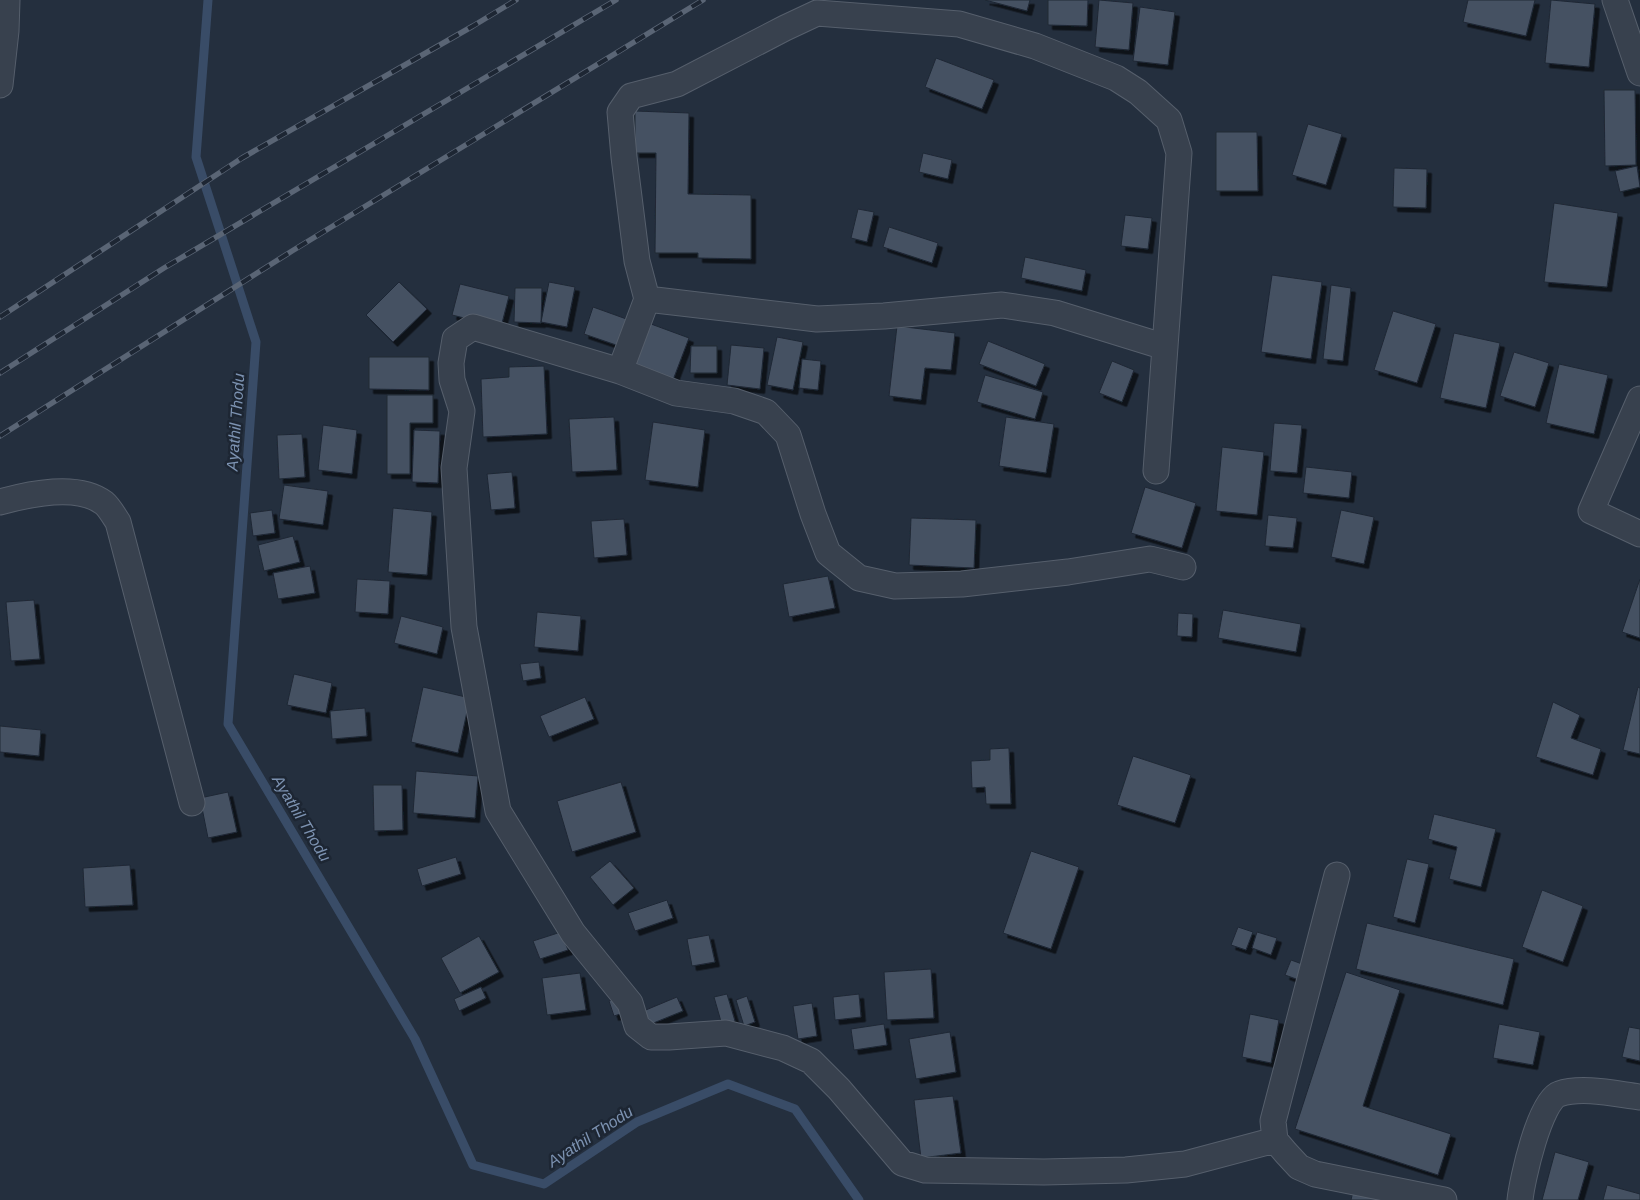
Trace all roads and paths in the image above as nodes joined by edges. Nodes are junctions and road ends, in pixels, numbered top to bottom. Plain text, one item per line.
1 (7, 0) edge
2 (1614, 0) edge
3 (1639, 69) edge
4 (0, 85) edge
5 (647, 299) junction
6 (1165, 347) junction
7 (620, 371) junction
8 (1640, 399) edge
9 (1156, 471) dead end
10 (0, 502) edge
11 (1640, 534) edge
12 (1182, 567) dead end
13 (192, 803) dead end
14 (1336, 875) dead end
15 (1640, 1097) edge
16 (1275, 1140) junction
17 (1444, 1200) edge
18 (1520, 1200) edge

1 - 4 street
2 - 3 street
5 - 6 street
5 - 6 street
5 - 7 street
6 - 9 street
7 - 12 street
7 - 16 street
8 - 11 street
10 - 13 street
14 - 16 street
15 - 18 street
16 - 17 street

